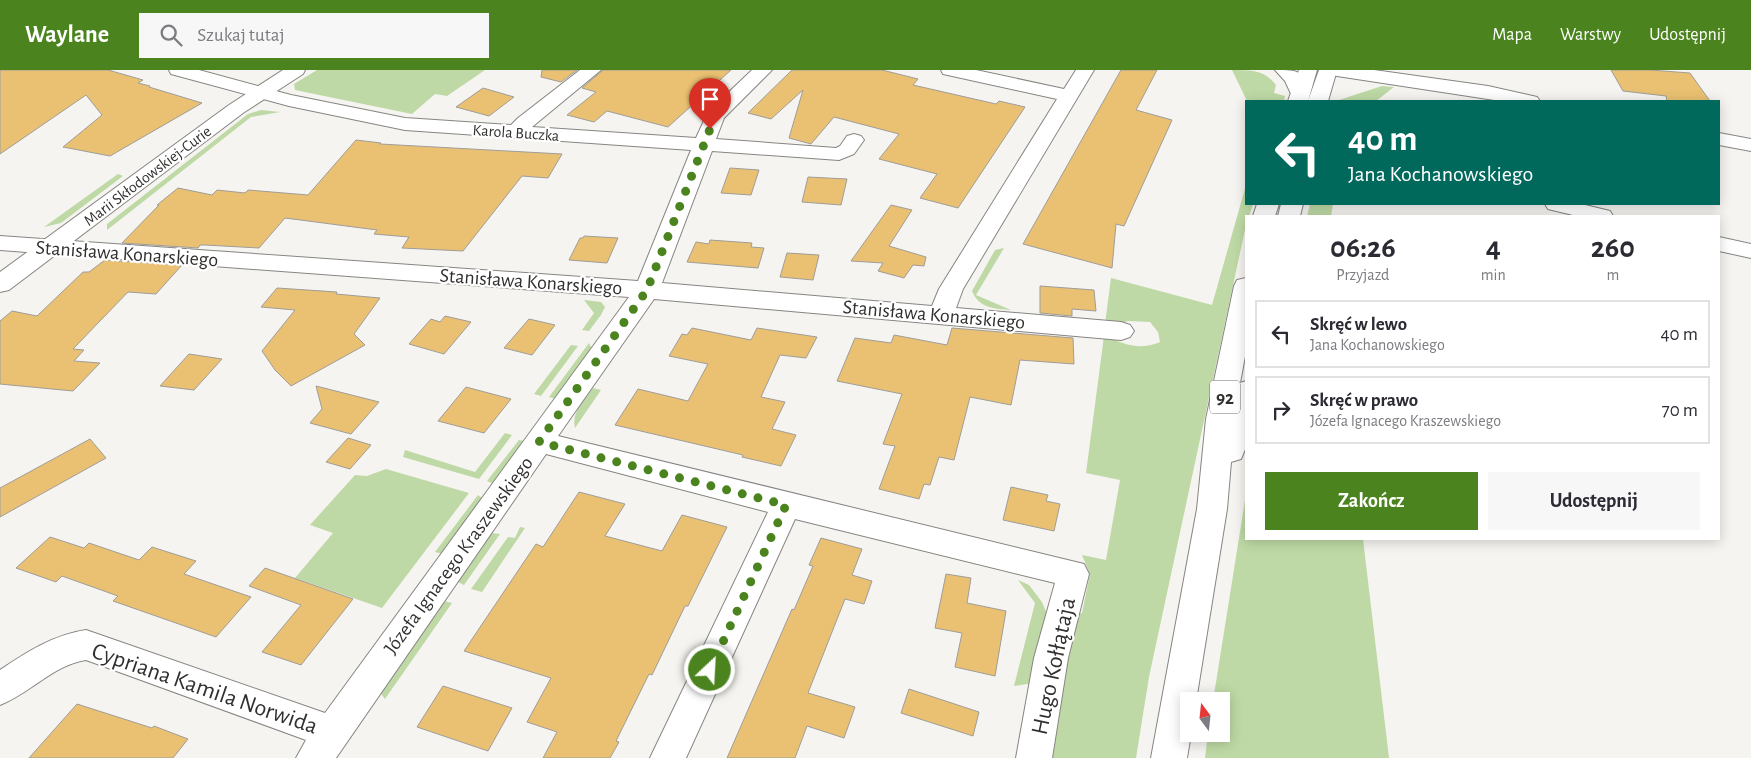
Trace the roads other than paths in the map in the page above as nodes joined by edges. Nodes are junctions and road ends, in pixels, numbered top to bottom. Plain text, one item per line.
1 (178, 70) edge
2 (296, 70) edge
3 (592, 70) edge
4 (762, 70) edge
5 (950, 70) edge
6 (1085, 70) edge
7 (1284, 70) edge
8 (1308, 70) edge
9 (1328, 70) edge
10 (1337, 70) edge
11 (1397, 70) edge
12 (259, 93) junction
13 (1069, 96) junction
14 (1504, 96) junction
15 (1305, 99) edge
16 (1525, 100) edge
17 (516, 132) junction
18 (1720, 139) edge
19 (854, 140) dead end
20 (704, 144) junction
21 (1751, 146) edge
22 (1560, 205) edge
23 (1598, 215) edge
24 (0, 243) edge
25 (1720, 244) edge
26 (50, 247) junction
27 (1751, 251) edge
28 (0, 284) edge
29 (647, 290) junction
30 (1245, 291) edge
31 (941, 314) junction
32 (1121, 331) dead end
33 (1245, 396) edge
34 (539, 442) junction
35 (786, 505) junction
36 (1212, 509) junction
37 (0, 689) edge
38 (323, 745) edge
39 (668, 758) edge
40 (1034, 758) edge
41 (1169, 758) edge

1 - 12 street, Karola Buczka
2 - 12 street, Marii Skłodowskiej-Curie
3 - 17 street
4 - 20 street, Józefa Ignacego Kraszewskiego
5 - 13 street
6 - 13 street
7 - 15 street
8 - 15 street
9 - 15 street
10 - 14 street
11 - 14 street
12 - 17 street, Karola Buczka
12 - 26 street, Marii Skłodowskiej-Curie
13 - 31 street
14 - 16 street
17 - 20 street, Karola Buczka
18 - 21 street
19 - 20 street, Karola Buczka
20 - 29 street, Józefa Ignacego Kraszewskiego
22 - 23 street
24 - 26 street, Stanisława Konarskiego
25 - 27 street
26 - 28 street, Marii Skłodowskiej-Curie
26 - 29 street, Stanisława Konarskiego
29 - 31 street, Stanisława Konarskiego
29 - 34 street, Józefa Ignacego Kraszewskiego
30 - 36 street, 92
31 - 32 street, Stanisława Konarskiego
33 - 36 street, 92
34 - 35 street
34 - 38 street, Józefa Ignacego Kraszewskiego
35 - 39 street
35 - 40 street, Hugo Kołłątaja
36 - 41 street, 92
37 - 38 street, Cypriana Kamila Norwida

